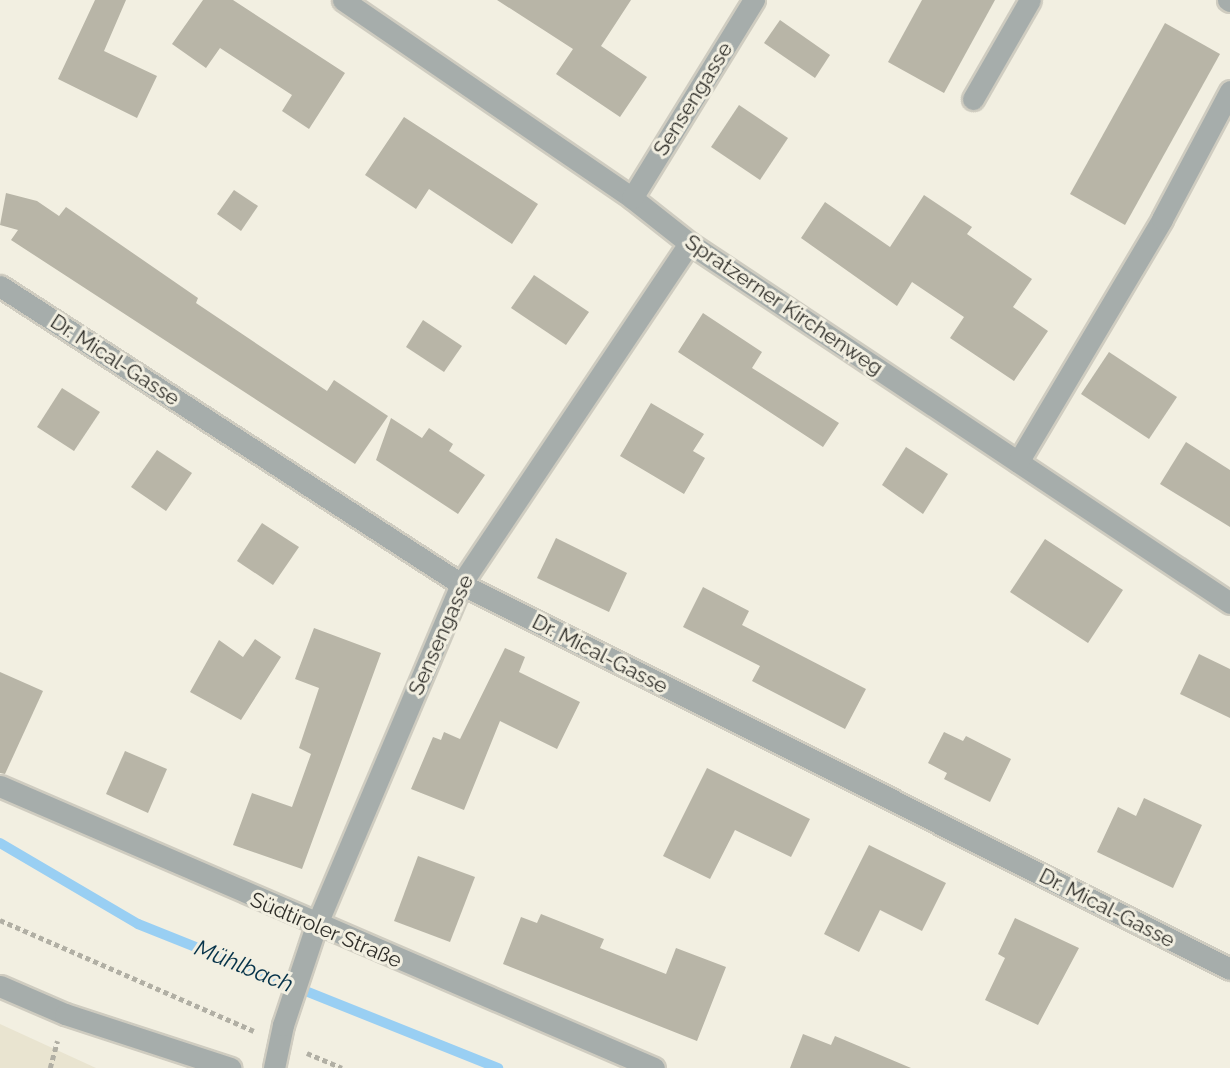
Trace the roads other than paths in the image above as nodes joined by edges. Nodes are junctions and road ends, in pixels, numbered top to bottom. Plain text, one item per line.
1 (343, 0) edge
2 (754, 0) edge
3 (1030, 0) edge
4 (1230, 91) edge
5 (973, 99) dead end
6 (632, 198) junction
7 (689, 243) junction
8 (0, 286) edge
9 (1018, 462) junction
10 (461, 584) junction
11 (1230, 603) edge
12 (0, 786) edge
13 (316, 926) junction
14 (1230, 969) edge
15 (0, 986) edge
16 (230, 1068) edge
17 (274, 1068) edge
18 (654, 1068) edge

1 - 6 street, Spratzerner Kirchenweg
2 - 6 street, Sensengasse
3 - 5 street
4 - 9 street
6 - 7 street, Spratzerner Kirchenweg
7 - 9 street, Spratzerner Kirchenweg
7 - 10 street, Sensengasse
8 - 10 street, Dr. Mical-Gasse
9 - 11 street, Spratzerner Kirchenweg
10 - 13 street, Sensengasse
10 - 14 street, Dr. Mical-Gasse
12 - 13 street, Südtiroler Straße
13 - 17 street, Sensengasse
13 - 18 street, Südtiroler Straße
15 - 16 street

